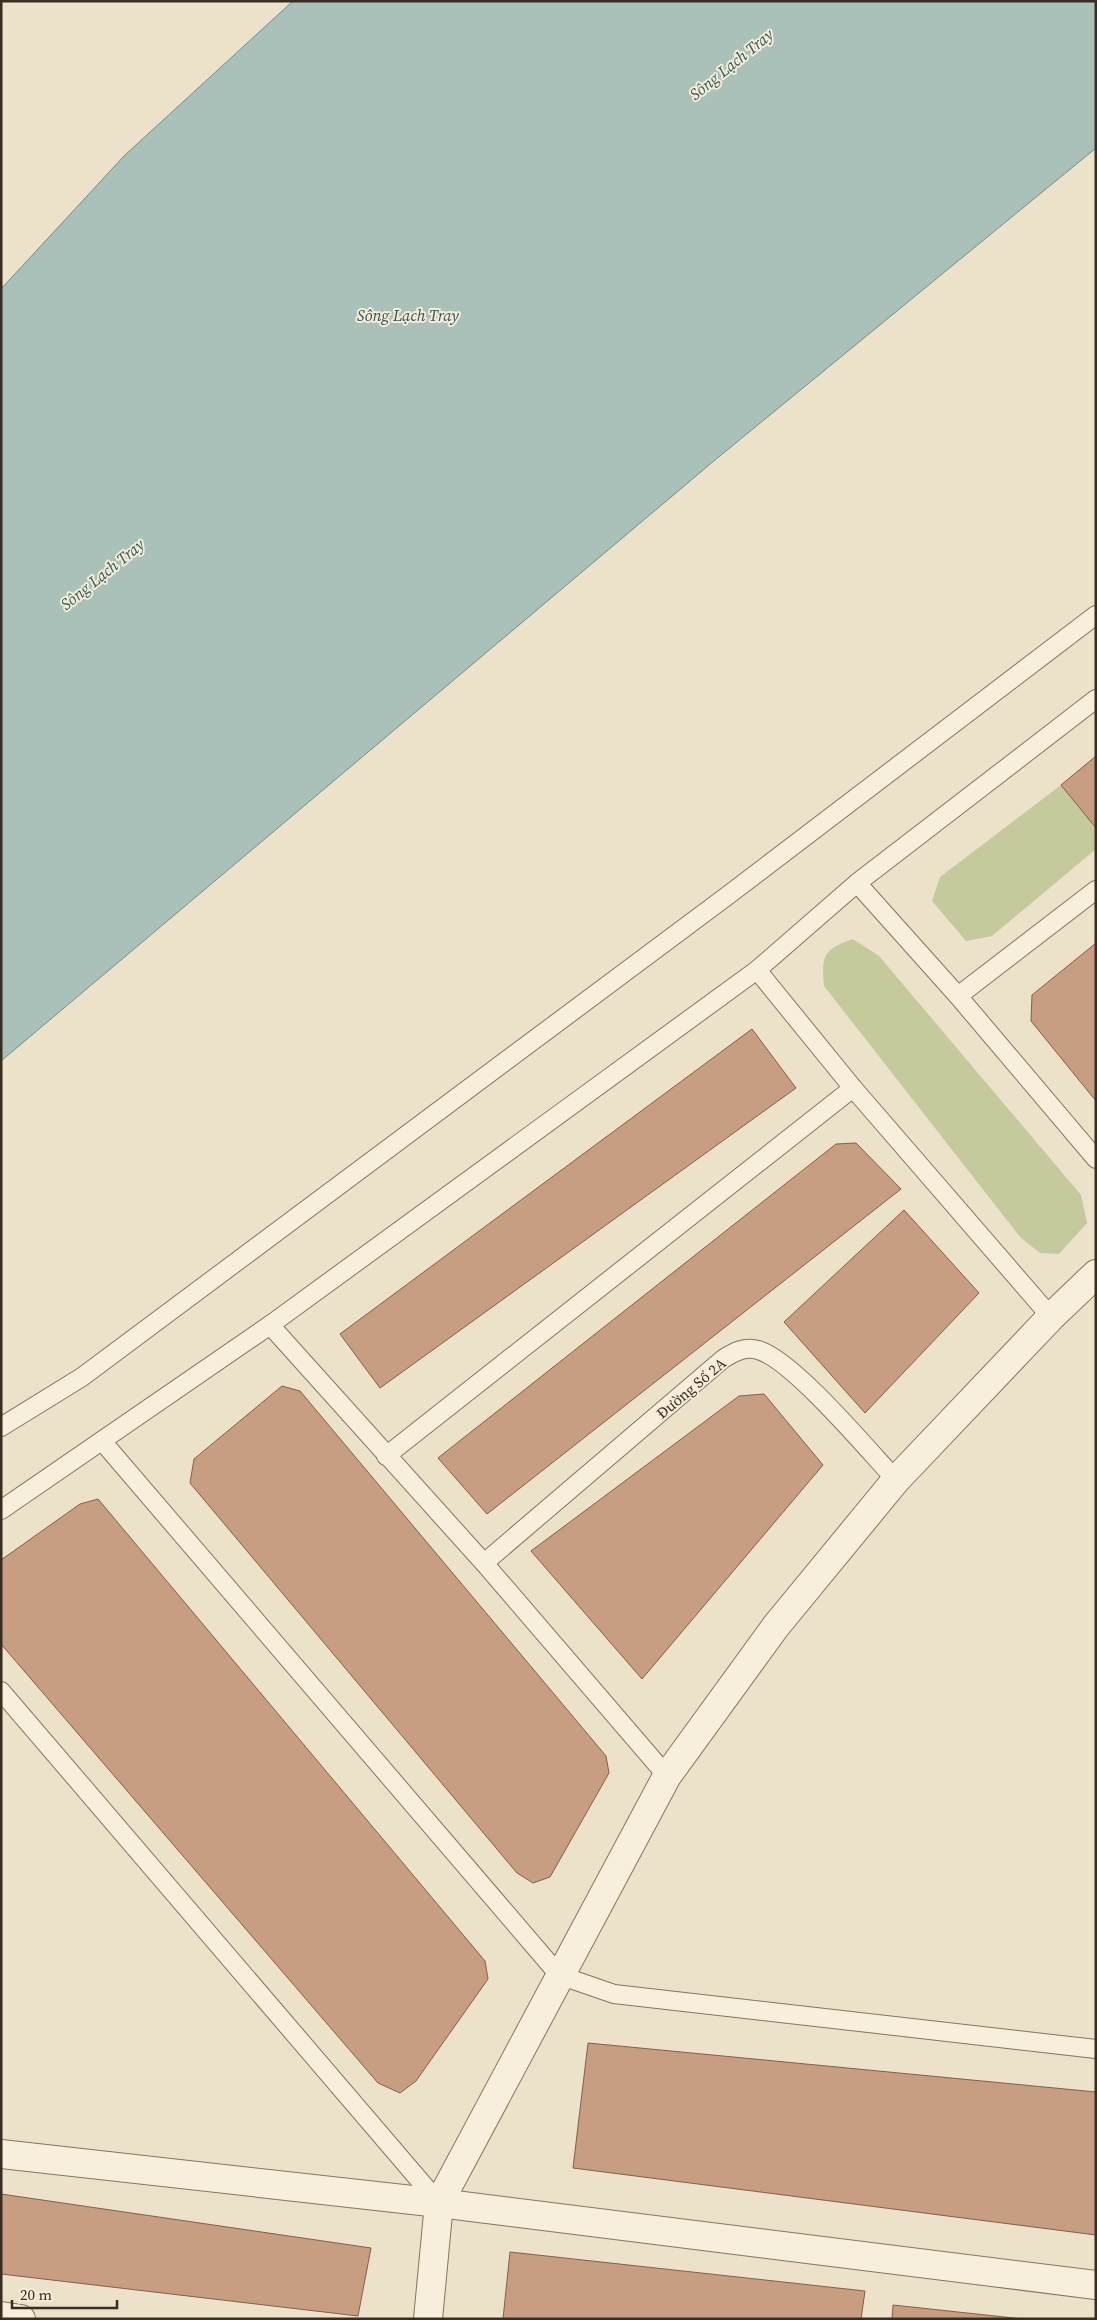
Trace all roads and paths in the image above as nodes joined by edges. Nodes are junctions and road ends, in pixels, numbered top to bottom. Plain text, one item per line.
1 (1096, 615) edge
2 (1096, 699) edge
3 (857, 883) junction
4 (1096, 890) edge
5 (757, 970) junction
6 (958, 996) junction
7 (853, 1088) junction
8 (1096, 1159) edge
9 (1096, 1274) edge
10 (1051, 1317) junction
11 (270, 1325) junction
12 (1, 1427) edge
13 (102, 1441) junction
14 (386, 1456) junction
15 (896, 1480) junction
16 (1, 1510) edge
17 (484, 1563) junction
18 (1, 1692) edge
19 (667, 1776) junction
20 (560, 1975) junction
21 (1096, 2049) edge
22 (1, 2154) edge
23 (439, 2203) junction
24 (1096, 2285) edge
25 (1, 2316) edge
26 (20, 2319) edge
27 (428, 2319) edge

1 - 12 lane
2 - 3 lane
3 - 5 lane
3 - 6 lane
4 - 6 lane
5 - 7 lane
5 - 11 lane
6 - 8 lane
7 - 10 lane
7 - 14 lane
9 - 10 street
10 - 15 street
11 - 13 lane
11 - 14 lane
13 - 16 lane
13 - 20 lane
14 - 17 lane
15 - 17 lane, Đường Số 2A
15 - 19 street
17 - 19 lane
18 - 23 lane
19 - 20 street
20 - 21 lane
20 - 23 street
22 - 23 street
23 - 24 street
23 - 27 street
25 - 26 street

